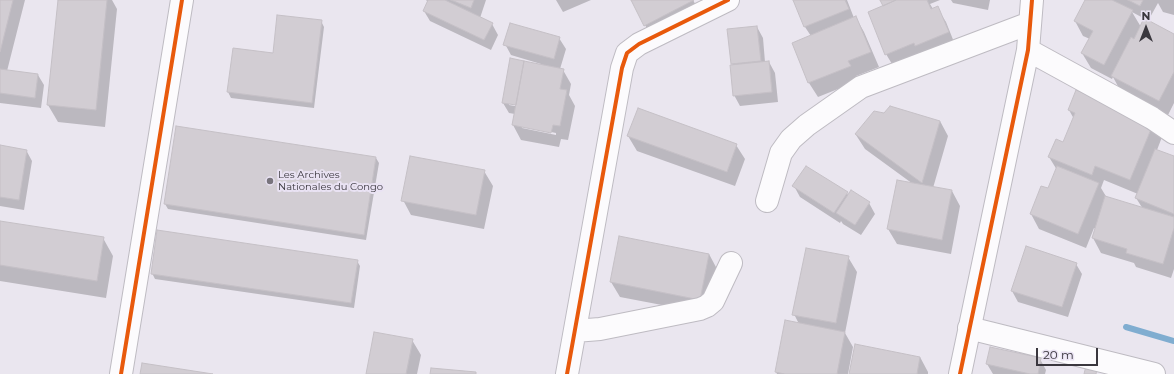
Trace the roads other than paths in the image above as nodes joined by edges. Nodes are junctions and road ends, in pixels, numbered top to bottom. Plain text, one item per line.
1 (182, 0) edge
2 (727, 0) edge
3 (1032, 0) edge
4 (1030, 22) junction
5 (1028, 50) junction
6 (1174, 133) edge
7 (766, 201) dead end
8 (731, 262) dead end
9 (969, 328) junction
10 (575, 331) junction
11 (120, 374) edge
12 (567, 374) edge
13 (960, 374) edge
14 (1154, 374) edge

1 - 11 street
2 - 10 street
3 - 4 street
4 - 5 street
4 - 7 street
5 - 6 street
5 - 9 street
8 - 10 street
9 - 13 street
9 - 14 street
10 - 12 street

